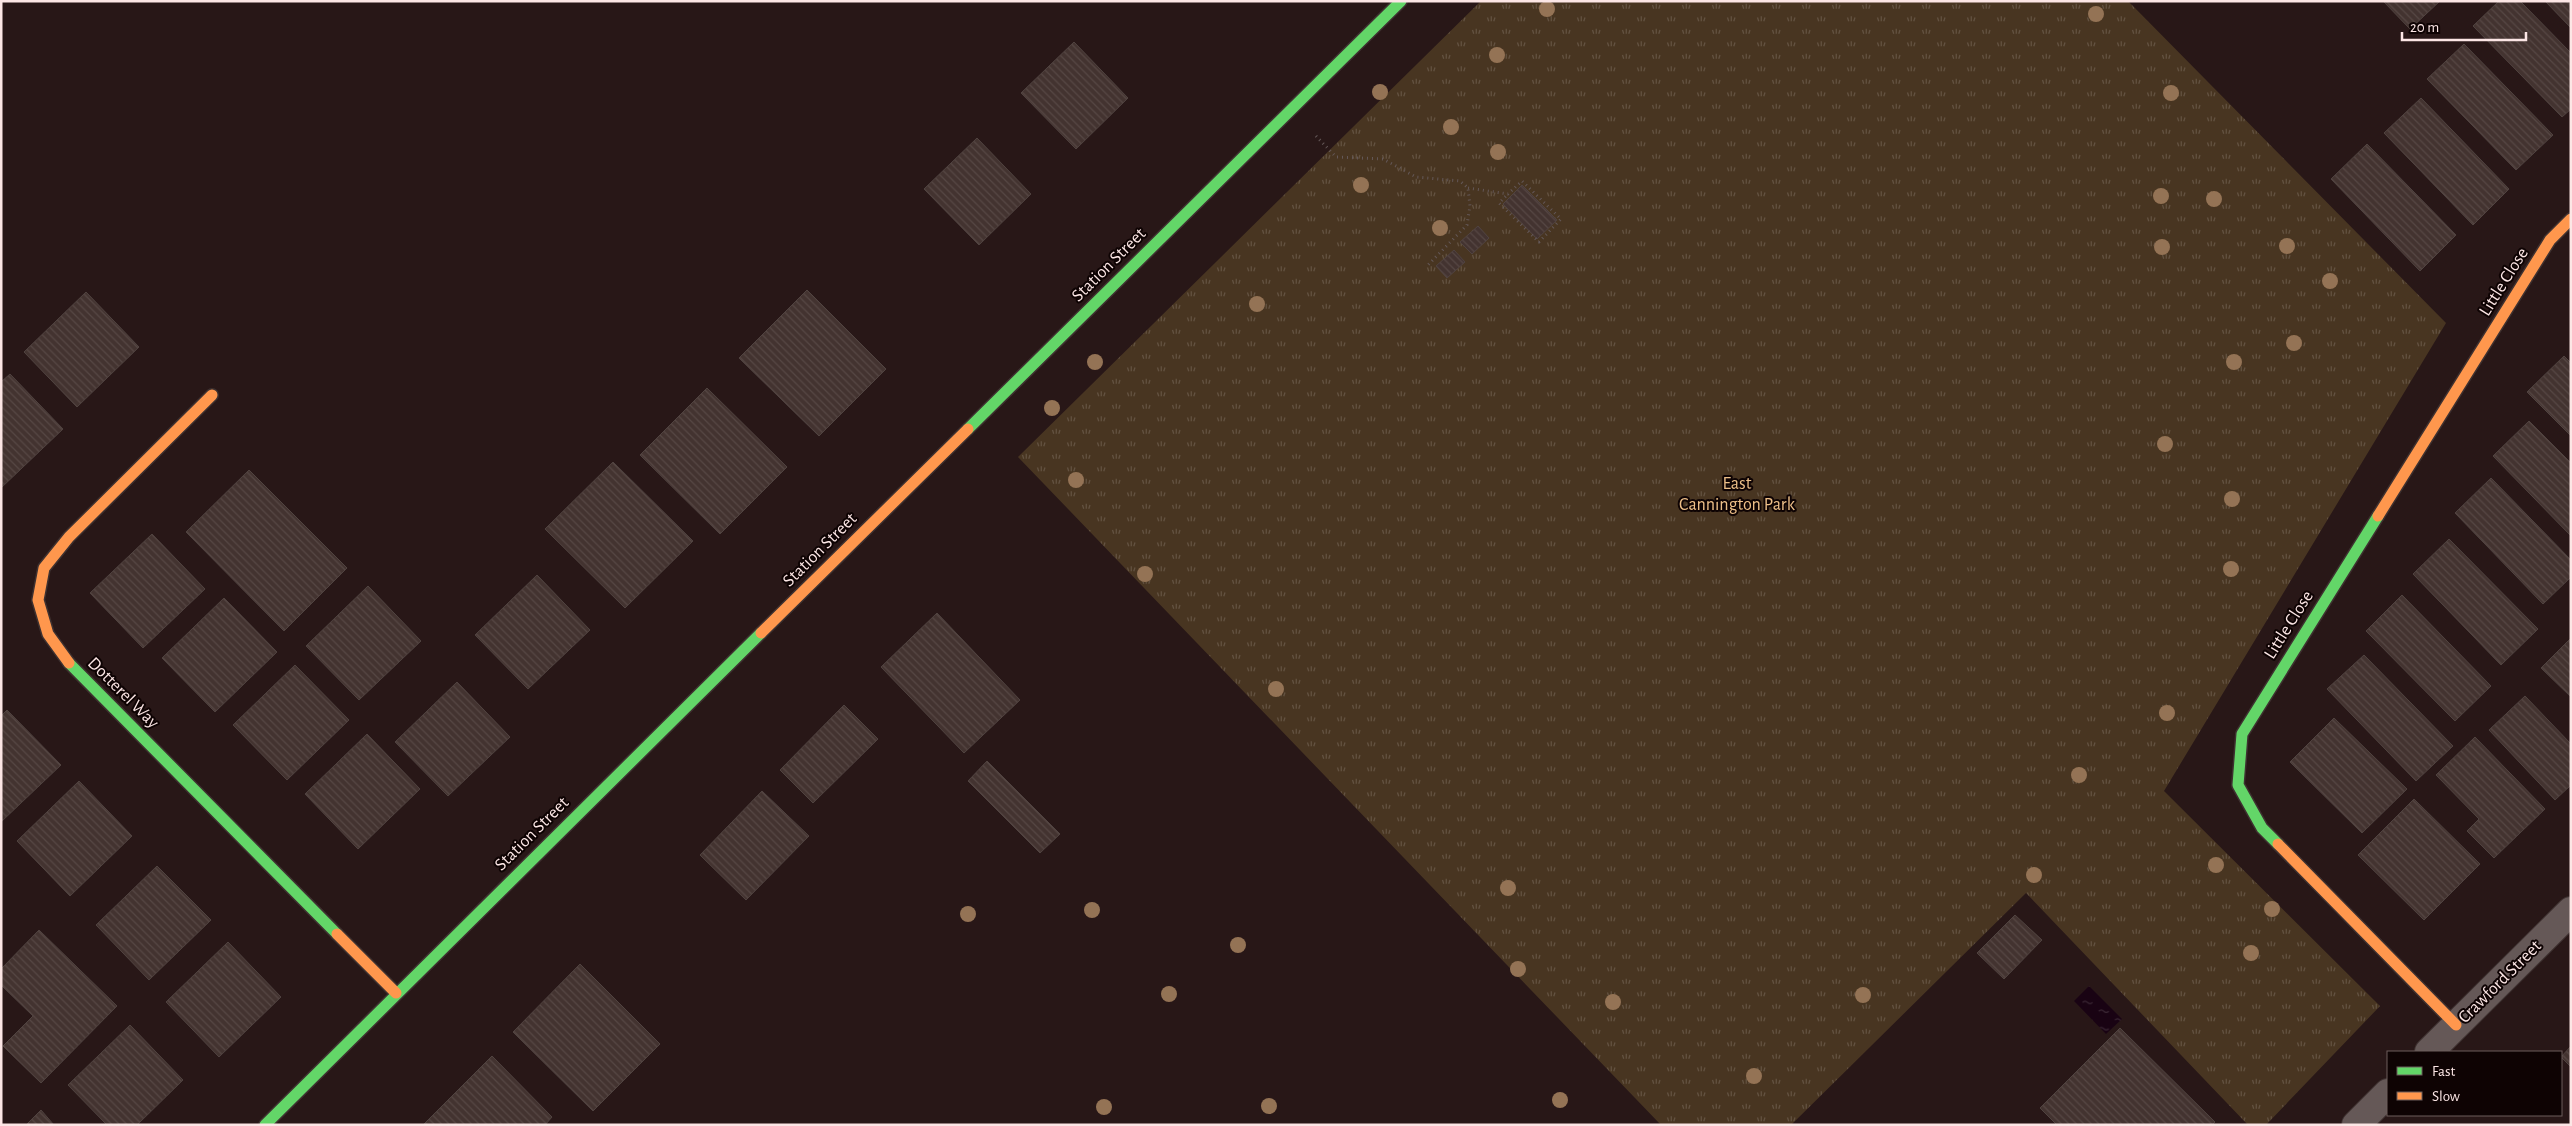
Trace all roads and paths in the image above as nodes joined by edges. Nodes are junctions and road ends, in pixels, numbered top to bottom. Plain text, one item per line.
1 (1402, 1) edge
2 (1315, 135) dead end
3 (1468, 188) junction
4 (1508, 194) junction
5 (2571, 219) edge
6 (1427, 266) dead end
7 (212, 395) dead end
8 (2571, 911) edge
9 (396, 992) junction
10 (2456, 1026) junction
11 (2430, 1051) edge
12 (2387, 1094) edge
13 (265, 1125) edge
14 (2356, 1125) edge

1 - 9 street, Station Street
2 - 3 path
3 - 4 path
3 - 6 path
4 - 4 path
5 - 10 street, Little Close
7 - 9 street, Dotterel Way
8 - 10 street, Crawford Street
9 - 13 street, Station Street
10 - 11 street, Crawford Street
12 - 14 street

